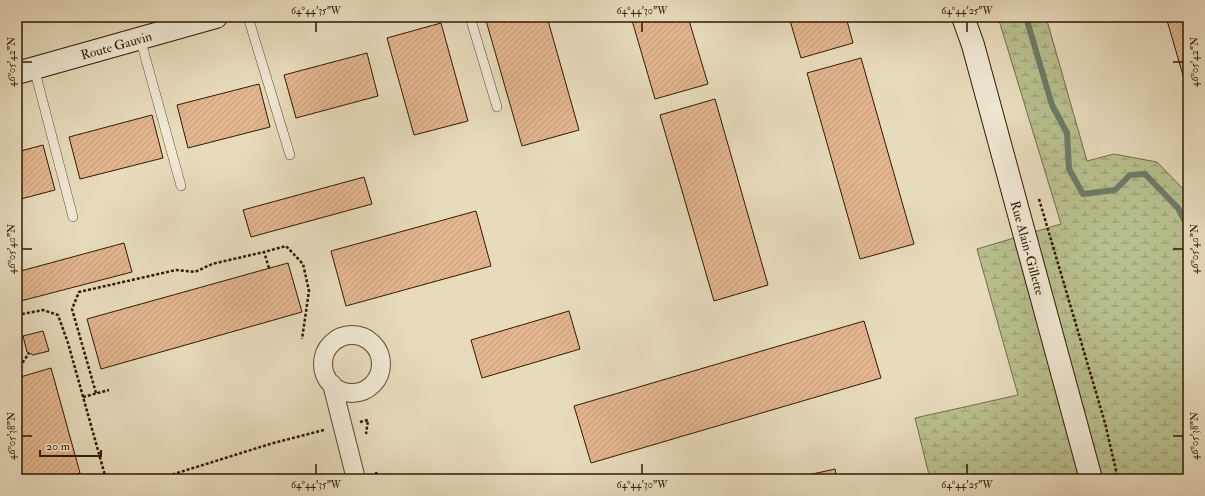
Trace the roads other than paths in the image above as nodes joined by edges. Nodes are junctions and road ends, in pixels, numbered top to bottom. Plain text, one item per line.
1 (216, 17) edge
2 (248, 17) edge
3 (470, 17) edge
4 (963, 17) edge
5 (140, 38) junction
6 (26, 70) edge
7 (497, 107) dead end
8 (290, 155) dead end
9 (181, 186) dead end
10 (73, 217) dead end
11 (332, 384) dead end
12 (356, 479) edge
13 (1091, 479) edge

1 - 5 street, Route Gauvin
2 - 8 lane
3 - 7 lane
4 - 13 street, Rue Alain-Gillette
5 - 6 street, Route Gauvin
5 - 9 lane
6 - 10 lane
11 - 12 street

